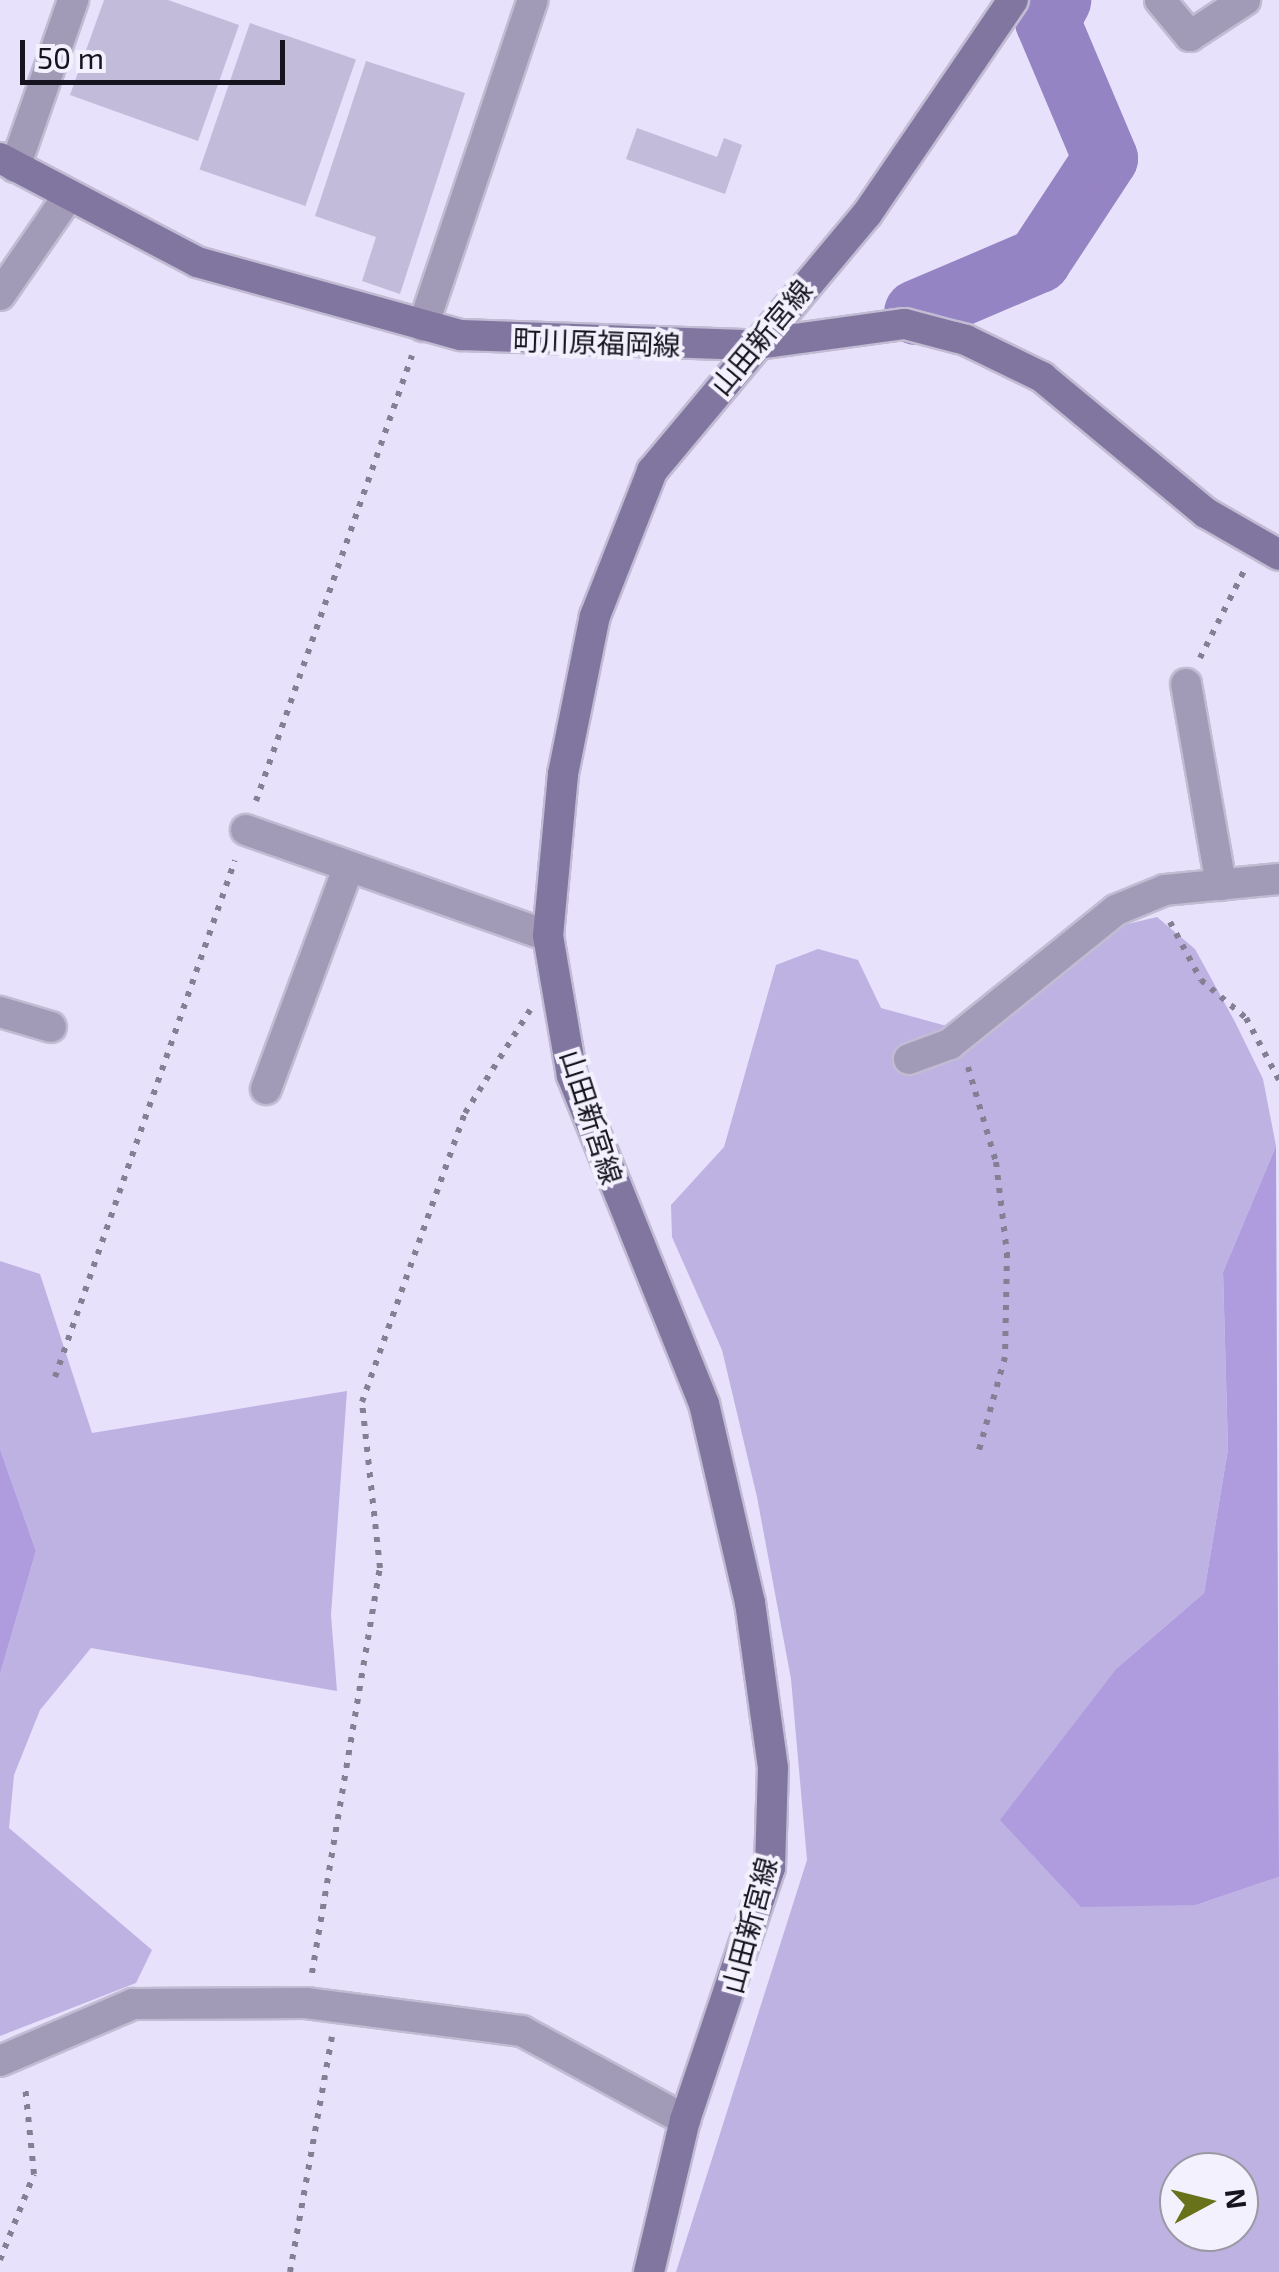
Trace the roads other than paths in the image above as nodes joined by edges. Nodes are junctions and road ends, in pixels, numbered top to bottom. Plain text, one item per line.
1 (73, 0) edge
2 (532, 0) edge
3 (1013, 0) edge
4 (1160, 0) edge
5 (1246, 0) edge
6 (8, 162) edge
7 (67, 198) junction
8 (0, 295) edge
9 (422, 326) junction
10 (752, 345) junction
11 (1269, 549) edge
12 (1186, 684) road end
13 (246, 830) dead end
14 (348, 868) junction
15 (1279, 878) edge
16 (1222, 884) junction
17 (548, 936) junction
18 (0, 1012) edge
19 (51, 1027) dead end
20 (909, 1058) dead end
21 (266, 1089) dead end
22 (4, 2060) edge
23 (685, 2120) junction
24 (650, 2272) edge

1 - 6 street
2 - 9 street
3 - 10 main road, 山田新宮線
4 - 5 street
6 - 7 main road, 町川原福岡線
7 - 8 street
7 - 9 main road, 町川原福岡線
9 - 10 main road, 町川原福岡線
10 - 11 main road, 町川原福岡線
10 - 17 main road, 山田新宮線
12 - 16 street
13 - 14 street
14 - 17 street
14 - 21 street
15 - 16 street
16 - 20 street
17 - 23 main road, 山田新宮線
18 - 19 street
22 - 23 street
23 - 24 main road, 山田新宮線

